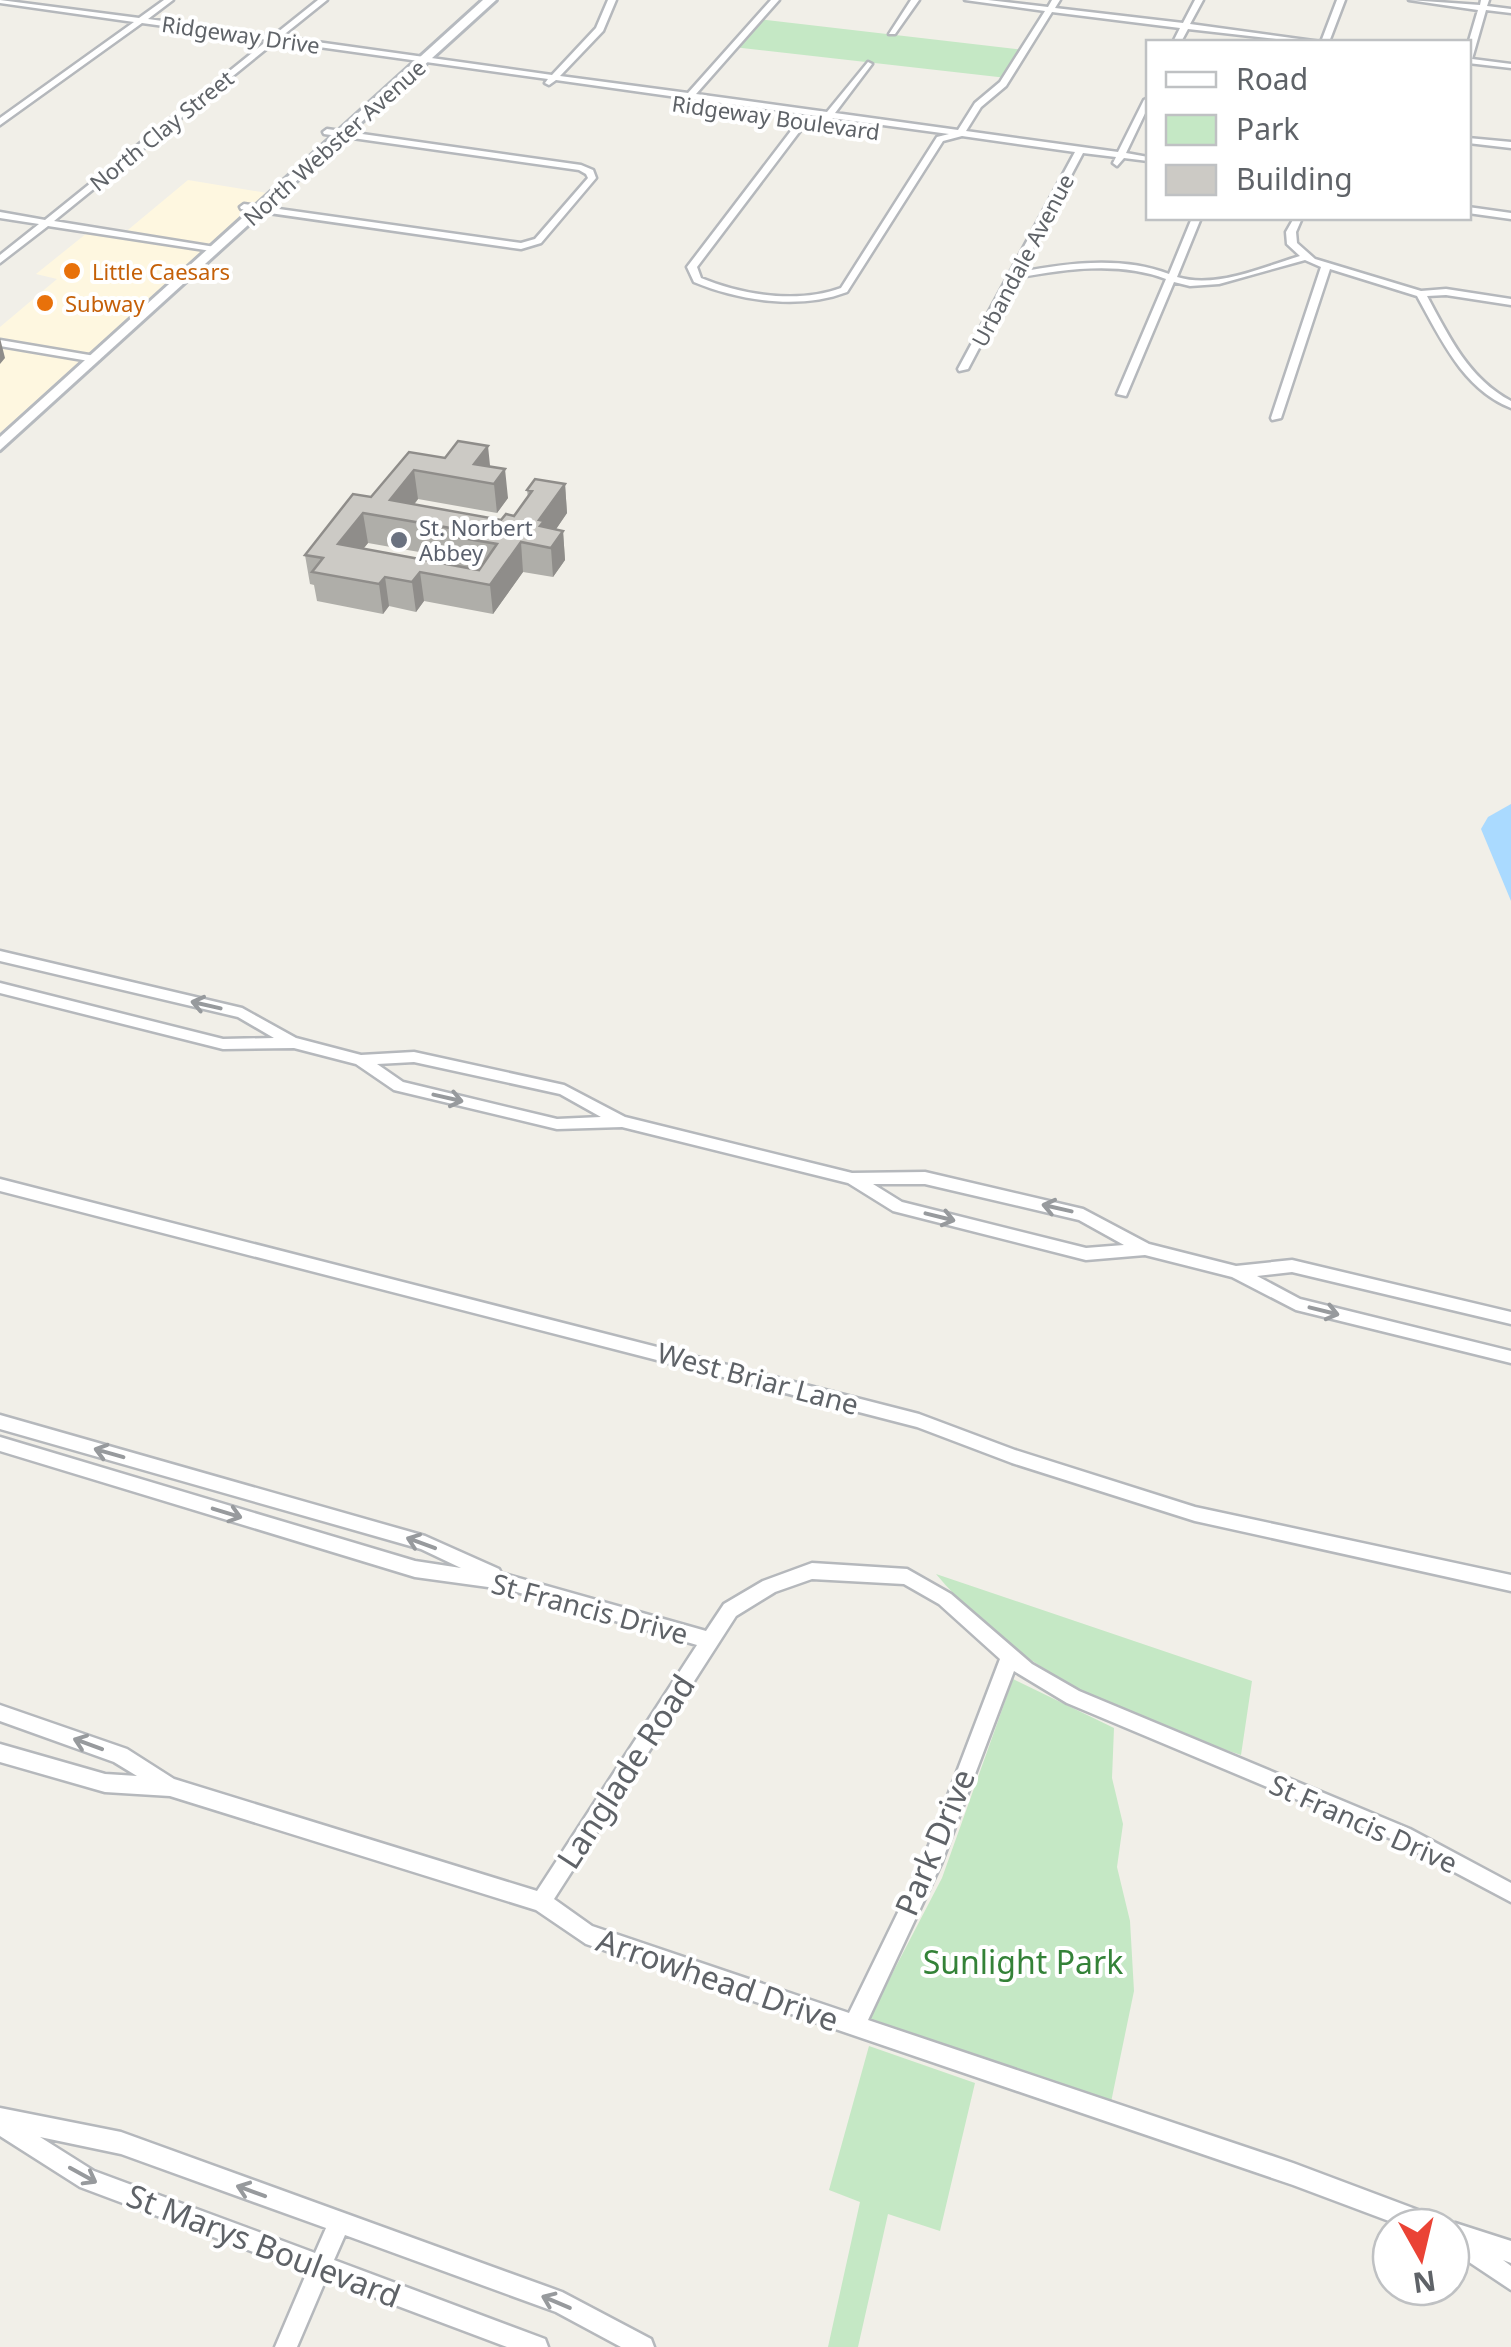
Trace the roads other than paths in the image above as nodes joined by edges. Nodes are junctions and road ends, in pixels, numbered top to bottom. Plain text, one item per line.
1 (169, 0) edge
2 (322, 0) edge
3 (476, 0) edge
4 (490, 0) edge
5 (612, 0) edge
6 (775, 0) edge
7 (915, 0) edge
8 (969, 0) edge
9 (1056, 0) edge
10 (1198, 0) edge
11 (1342, 0) edge
12 (1414, 0) edge
13 (0, 1) edge
14 (18, 2) edge
15 (1483, 4) edge
16 (1050, 10) junction
17 (0, 12) edge
18 (1511, 12) edge
19 (140, 20) junction
20 (1185, 26) junction
21 (892, 32) dead end
22 (275, 38) junction
23 (1178, 40) edge
24 (1300, 40) edge
25 (1326, 40) edge
26 (1471, 49) edge
27 (1471, 60) edge
28 (413, 62) junction
29 (868, 64) dead end
30 (1511, 66) edge
31 (549, 83) junction
32 (686, 101) junction
33 (1146, 104) edge
34 (829, 116) junction
35 (803, 121) junction
36 (0, 122) edge
37 (335, 133) junction
38 (960, 134) junction
39 (940, 139) junction
40 (1471, 140) edge
41 (1511, 146) edge
42 (1078, 154) junction
43 (1119, 159) junction
44 (1146, 159) edge
45 (1146, 167) edge
46 (1471, 202) edge
47 (244, 206) junction
48 (1511, 207) edge
49 (260, 209) junction
50 (1471, 210) edge
51 (0, 215) edge
52 (1511, 216) edge
53 (1197, 220) edge
54 (1297, 220) edge
55 (46, 222) junction
56 (199, 247) junction
57 (215, 250) junction
58 (1305, 257) junction
59 (0, 260) edge
60 (1326, 266) junction
61 (1013, 276) junction
62 (1172, 277) junction
63 (1421, 294) junction
64 (1511, 302) edge
65 (0, 343) edge
66 (76, 356) junction
67 (94, 359) junction
68 (963, 369) dead end
69 (1122, 394) dead end
70 (1511, 405) edge
71 (1276, 418) dead end
72 (0, 425) edge
73 (0, 445) edge
74 (0, 956) edge
75 (0, 988) edge
76 (294, 1044) junction
77 (361, 1060) junction
78 (622, 1122) junction
79 (852, 1179) junction
80 (0, 1185) edge
81 (1144, 1248) junction
82 (1236, 1272) junction
83 (1511, 1318) edge
84 (1511, 1357) edge
85 (0, 1422) edge
86 (0, 1444) edge
87 (510, 1582) junction
88 (1511, 1583) edge
89 (708, 1640) junction
90 (1010, 1656) junction
91 (0, 1713) edge
92 (0, 1752) edge
93 (170, 1787) junction
94 (1511, 1893) edge
95 (542, 1902) junction
96 (854, 2026) junction
97 (0, 2121) edge
98 (1381, 2207) edge
99 (340, 2222) junction
100 (1471, 2241) edge
101 (1471, 2250) edge
102 (1511, 2252) edge
103 (320, 2267) junction
104 (1511, 2280) edge
105 (286, 2347) edge
106 (537, 2347) edge
107 (643, 2347) edge

1 - 19 street
2 - 22 street, North Clay Street
3 - 28 main road, North Webster Avenue
4 - 28 main road, North Webster Avenue
5 - 31 street
6 - 32 street
7 - 21 street
8 - 16 street
9 - 16 street
10 - 20 street
11 - 25 street
12 - 15 street
13 - 14 street, Ridgeway Drive
14 - 17 street
14 - 19 street, Ridgeway Drive
15 - 18 street
15 - 26 street
16 - 20 street
16 - 38 street
19 - 22 street, Ridgeway Drive
19 - 36 street
20 - 23 street
20 - 24 street
22 - 28 street, Ridgeway Drive
22 - 55 street, North Clay Street
27 - 30 street
28 - 31 street, Ridgeway Boulevard
28 - 37 main road, North Webster Avenue
29 - 34 street
31 - 32 street, Ridgeway Boulevard
32 - 34 street, Ridgeway Boulevard
32 - 35 street, Ridgeway Boulevard
33 - 43 street
34 - 35 street
34 - 38 street, Ridgeway Boulevard
35 - 39 street, Ridgeway Boulevard
35 - 39 street
37 - 47 main road, North Webster Avenue
37 - 49 main road, North Webster Avenue
37 - 49 street
38 - 39 street
38 - 42 street, Ridgeway Boulevard
39 - 42 street, Ridgeway Boulevard
40 - 41 street
42 - 43 street, Ridgeway Boulevard
42 - 61 street, Urbandale Avenue
43 - 44 street, Ridgeway Boulevard
43 - 45 street, Ridgeway Boulevard
46 - 48 street
47 - 49 street
47 - 56 main road, North Webster Avenue
49 - 57 main road, North Webster Avenue
50 - 52 street
51 - 55 street
53 - 62 street
54 - 58 street
55 - 56 street
55 - 59 street, North Clay Street
56 - 57 street
56 - 66 main road, North Webster Avenue
57 - 67 main road, North Webster Avenue
58 - 60 street
58 - 62 street
60 - 63 street
60 - 71 street
61 - 62 street
61 - 68 street, Urbandale Avenue
62 - 69 street
63 - 64 street
63 - 70 street
65 - 66 street
66 - 67 street
66 - 72 main road, North Webster Avenue
67 - 73 main road, North Webster Avenue
76 -> 74 street
75 - 76 street
76 - 77 street
77 - 78 street
77 -> 78 street
78 - 79 street
81 -> 79 street
79 -> 81 street
80 - 88 street, West Briar Lane
81 - 82 street
82 - 83 street
82 -> 84 street
87 -> 85 street
86 -> 87 street, St Francis Drive
87 - 89 street, St Francis Drive
89 - 90 street, St Francis Drive
89 - 95 street, Langlade Road
90 - 94 street, St Francis Drive
90 - 96 street, Park Drive
93 -> 91 street
92 - 93 street, Arrowhead Drive
93 - 95 street, Arrowhead Drive
95 - 96 street, Arrowhead Drive
96 - 98 street, Arrowhead Drive
99 -> 97 street
97 -> 103 street, St Marys Boulevard
99 - 103 street
107 -> 99 street
100 - 102 street
101 - 104 street
103 - 105 street
103 - 106 street, St Marys Boulevard

